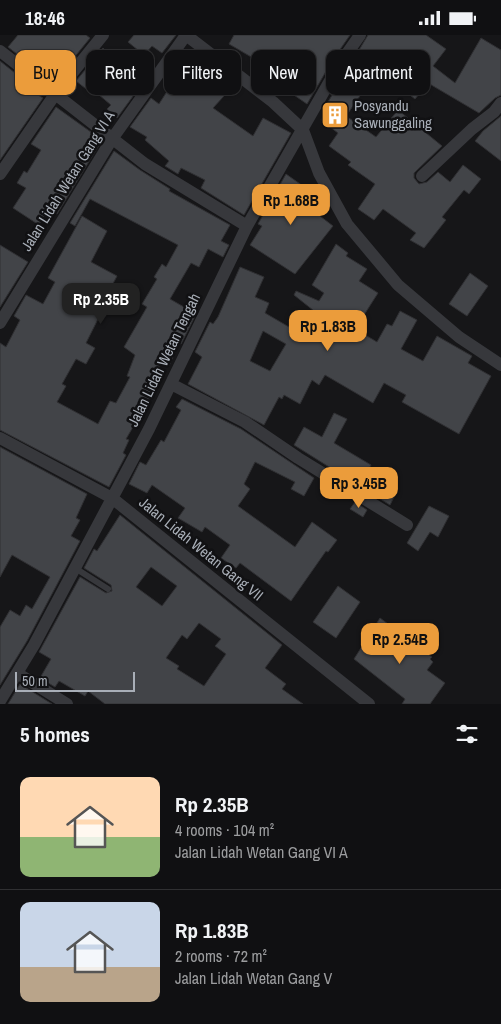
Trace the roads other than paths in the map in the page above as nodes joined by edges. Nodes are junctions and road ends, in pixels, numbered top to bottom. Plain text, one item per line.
1 (103, 35) edge
2 (186, 35) edge
3 (360, 35) edge
4 (0, 51) edge
5 (15, 62) edge
6 (76, 68) edge
7 (55, 95) edge
8 (58, 95) edge
9 (501, 103) edge
10 (303, 129) junction
11 (112, 139) junction
12 (0, 173) edge
13 (422, 177) dead end
14 (247, 226) junction
15 (0, 323) edge
16 (501, 365) edge
17 (171, 384) junction
18 (0, 438) edge
19 (112, 498) junction
20 (407, 525) dead end
21 (75, 569) junction
22 (108, 589) dead end
23 (17, 673) junction
24 (0, 701) edge
25 (67, 704) edge
26 (369, 704) edge

1 - 6 street
2 - 10 street
2 - 11 street, Jalan Lidah Wetan Gang VI A
3 - 10 street, Jalan Lidah Wetan Tengah
4 - 5 street
7 - 12 street
8 - 11 street
9 - 13 street
10 - 14 street, Jalan Lidah Wetan Tengah
10 - 16 street
11 - 14 street
11 - 15 street, Jalan Lidah Wetan Gang VI A
14 - 17 street, Jalan Lidah Wetan Tengah
17 - 19 street, Jalan Lidah Wetan Tengah
17 - 20 street
18 - 19 street, Jalan Lidah Wetan Gang VII
19 - 21 street, Jalan Lidah Wetan Tengah
19 - 26 street, Jalan Lidah Wetan Gang VII
21 - 22 lane
21 - 23 street, Jalan Lidah Wetan Tengah
23 - 24 street, Jalan Lidah Wetan Tengah
23 - 25 street

